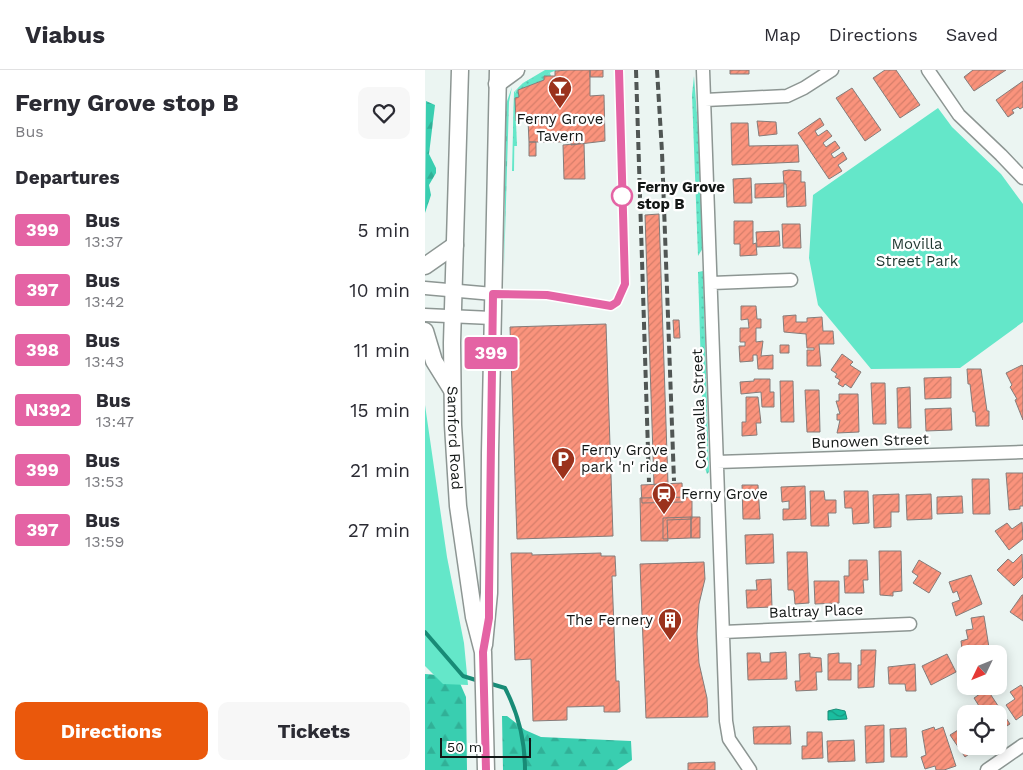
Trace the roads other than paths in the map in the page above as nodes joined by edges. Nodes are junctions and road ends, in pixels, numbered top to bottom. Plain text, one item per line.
1 (460, 70) edge
2 (516, 70) edge
3 (703, 70) edge
4 (832, 70) edge
5 (928, 70) edge
6 (497, 77) edge
7 (705, 100) junction
8 (1023, 178) edge
9 (455, 245) junction
10 (425, 266) edge
11 (791, 280) dead end
12 (712, 283) junction
13 (425, 288) edge
14 (454, 291) junction
15 (493, 294) junction
16 (425, 315) edge
17 (453, 317) junction
18 (492, 318) junction
19 (425, 331) edge
20 (452, 390) junction
21 (1023, 452) edge
22 (717, 462) junction
23 (910, 624) dead end
24 (723, 632) junction
25 (483, 652) junction
26 (1023, 745) edge
27 (486, 770) edge
28 (750, 770) edge
29 (987, 770) edge

1 - 9 main road, Samford Road
2 - 6 main road
3 - 7 street, Conavalla Street
4 - 7 street
5 - 8 street
6 - 15 main road, Samford Road
7 - 12 street, Conavalla Street
9 - 10 main road
9 - 14 main road, Samford Road
11 - 12 street
12 - 22 street, Conavalla Street
13 - 14 street
14 - 15 street
14 - 17 main road, Samford Road
15 - 18 main road, Samford Road
16 - 17 street
17 - 18 street
17 - 20 main road, Samford Road
18 - 25 main road, Samford Road
19 - 20 main road
20 - 25 main road, Samford Road
21 - 22 street, Bunowen Street
22 - 24 street, Conavalla Street
23 - 24 street, Baltray Place
24 - 28 street, Conavalla Street
25 - 27 main road, Samford Road
26 - 29 street

